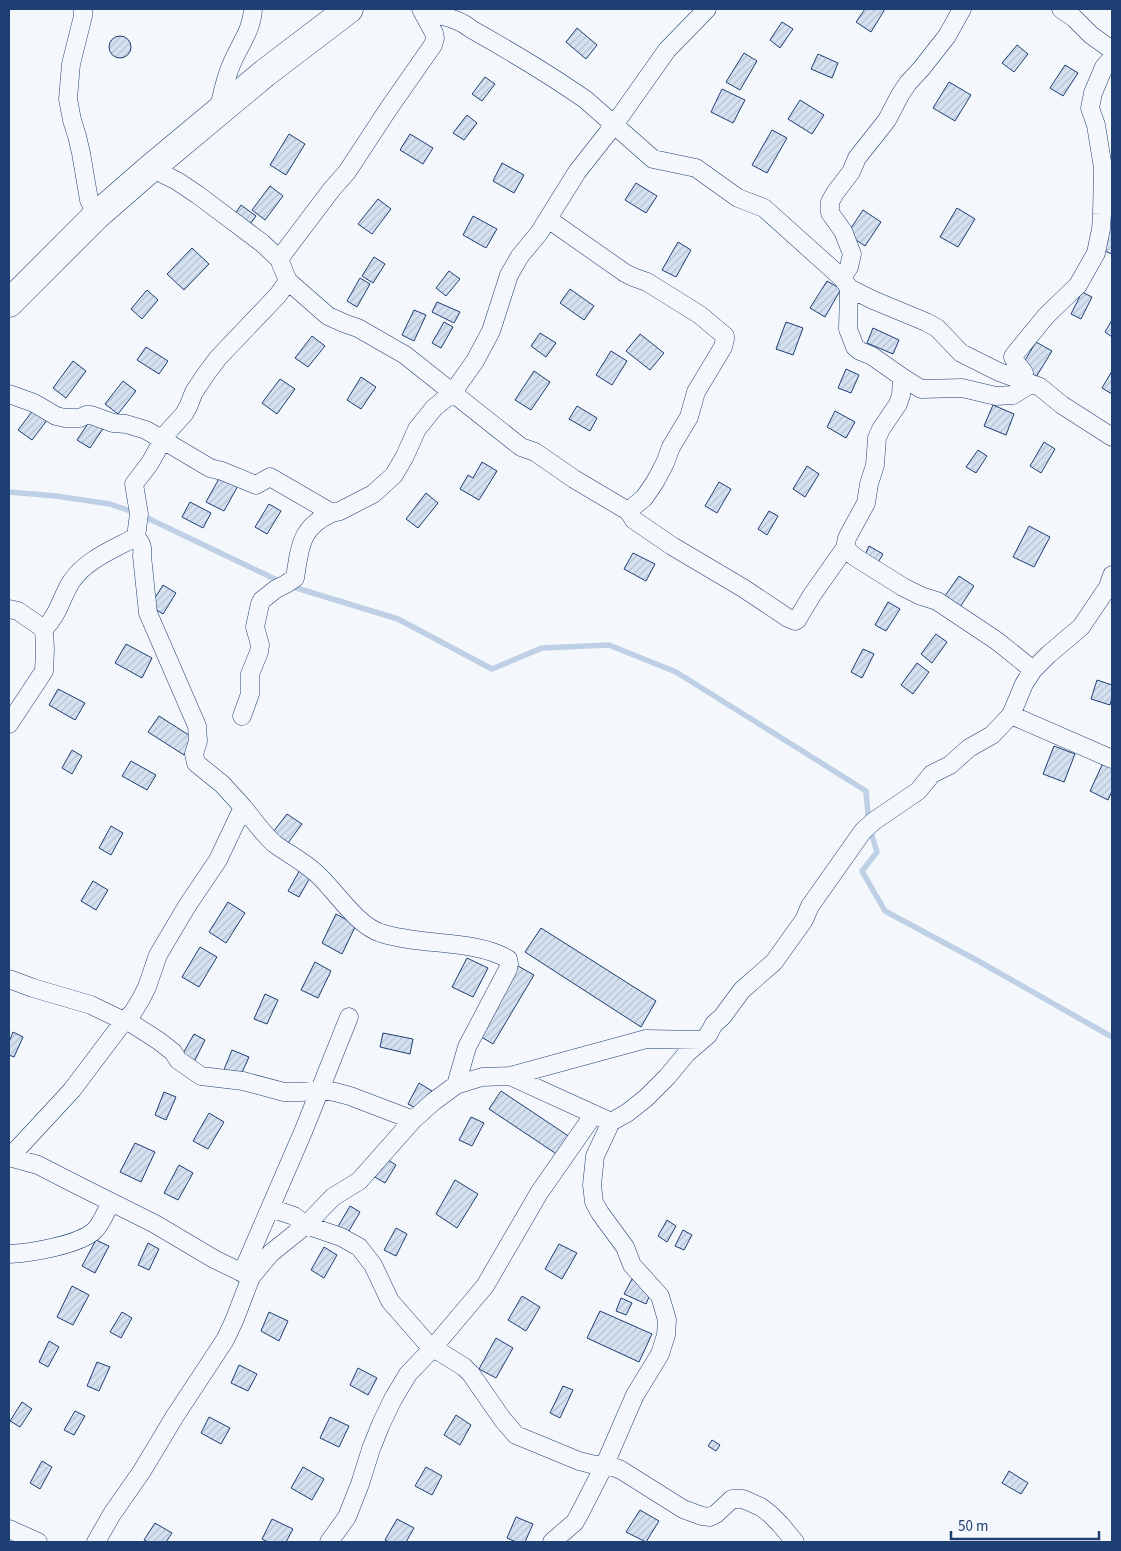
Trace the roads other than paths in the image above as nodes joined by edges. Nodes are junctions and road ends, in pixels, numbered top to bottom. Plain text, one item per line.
1 (83, 9) edge
2 (253, 9) edge
3 (350, 9) edge
4 (421, 9) edge
5 (707, 9) edge
6 (962, 9) edge
7 (1061, 9) edge
8 (1112, 50) edge
9 (1112, 58) edge
10 (218, 112) junction
11 (614, 125) junction
12 (151, 168) junction
13 (97, 215) junction
14 (548, 219) junction
15 (279, 259) junction
16 (288, 281) junction
17 (846, 283) junction
18 (9, 303) edge
19 (902, 377) junction
20 (1027, 382) junction
21 (453, 392) junction
22 (9, 394) edge
23 (1112, 437) edge
24 (163, 439) junction
25 (628, 512) junction
26 (332, 513) junction
27 (136, 537) junction
28 (845, 548) junction
29 (1112, 575) edge
30 (9, 609) edge
31 (44, 629) junction
32 (1033, 670) junction
33 (1011, 714) junction
34 (242, 716) dead end
35 (9, 724) edge
36 (1112, 759) edge
37 (244, 807) junction
38 (9, 979) edge
39 (349, 1017) dead end
40 (124, 1021) junction
41 (700, 1040) junction
42 (510, 1076) junction
43 (456, 1085) junction
44 (321, 1090) junction
45 (594, 1114) junction
46 (413, 1120) junction
47 (611, 1122) junction
48 (9, 1157) edge
49 (111, 1202) junction
50 (270, 1208) junction
51 (306, 1225) junction
52 (9, 1254) edge
53 (246, 1275) junction
54 (432, 1350) junction
55 (606, 1464) junction
56 (9, 1530) edge
57 (38, 1542) edge
58 (96, 1542) edge
59 (329, 1542) edge
60 (552, 1542) edge
61 (795, 1542) edge

1 - 13 street
2 - 10 street
3 - 10 highway
4 - 11 street
4 - 15 street
5 - 11 street
6 - 17 street
7 - 8 street
9 - 20 street
10 - 12 highway
11 - 14 street
11 - 17 street
12 - 13 highway
12 - 15 street
13 - 18 highway
14 - 21 street
14 - 25 street
15 - 16 street
16 - 21 street
16 - 24 street
17 - 19 street
17 - 20 street
19 - 20 street
19 - 28 street
20 - 23 street
21 - 25 street
21 - 26 street
22 - 24 street
24 - 26 street
24 - 27 street
25 - 28 street
26 - 34 street
27 - 31 street
27 - 37 street
28 - 32 street
29 - 32 street
30 - 31 street
31 - 35 street
32 - 33 street
33 - 36 street
33 - 41 street
37 - 40 street
37 - 43 street
38 - 40 street
39 - 44 street
40 - 44 street
40 - 48 street
41 - 42 street
41 - 47 street
42 - 43 street
42 - 45 street
43 - 46 street
44 - 46 street
44 - 50 street
45 - 47 street
45 - 54 street
46 - 51 street
47 - 55 street
48 - 49 street
49 - 52 street
49 - 53 street
50 - 51 street
50 - 53 street
51 - 53 street
51 - 54 street
53 - 58 street
54 - 55 street
54 - 59 street
55 - 60 street
55 - 61 street
56 - 57 street

